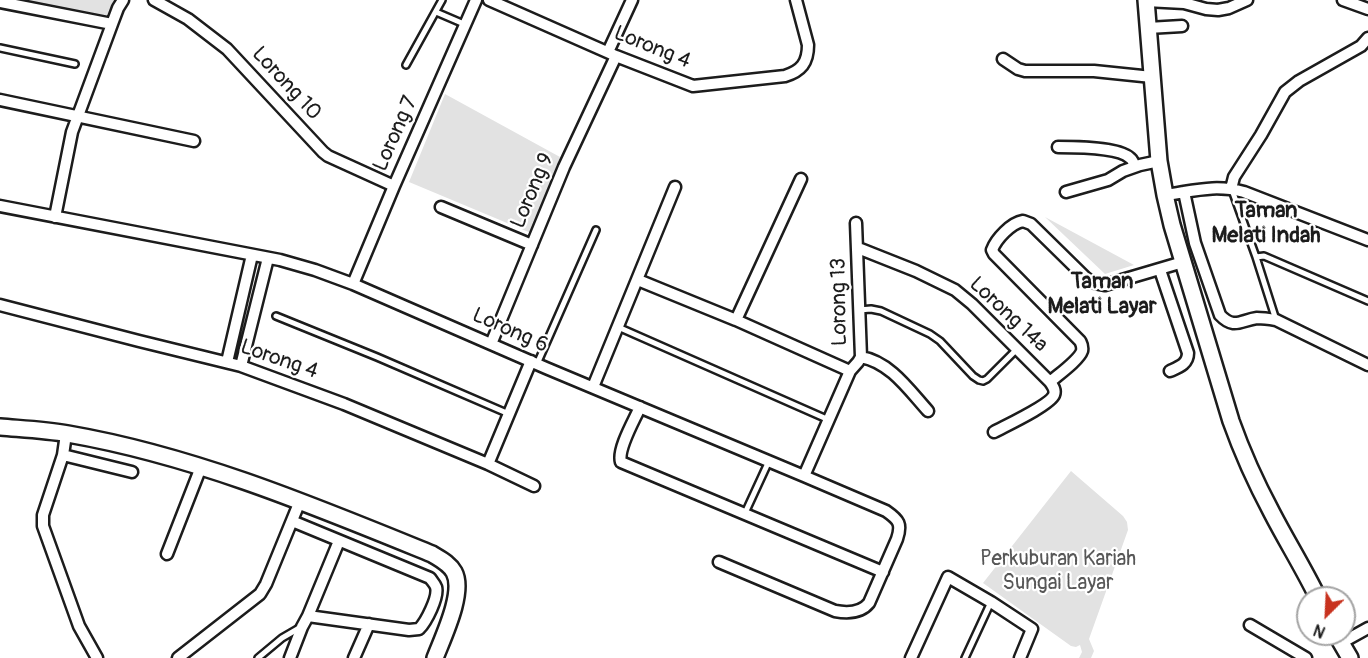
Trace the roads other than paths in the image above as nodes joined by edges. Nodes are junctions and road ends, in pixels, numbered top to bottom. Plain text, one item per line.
1 (123, 0) edge
2 (154, 0) edge
3 (442, 0) edge
4 (476, 0) edge
5 (489, 0) edge
6 (632, 0) edge
7 (796, 0) edge
8 (1247, 0) edge
9 (1343, 0) edge
10 (1149, 1) edge
11 (5, 2) edge
12 (1368, 9) edge
13 (436, 12) junction
14 (112, 24) junction
15 (466, 25) junction
16 (1182, 26) dead end
17 (1149, 28) junction
18 (1368, 38) edge
19 (0, 48) edge
20 (612, 54) junction
21 (1003, 58) dead end
22 (75, 64) dead end
23 (406, 64) dead end
24 (1152, 77) junction
25 (0, 100) edge
26 (77, 117) junction
27 (194, 141) dead end
28 (1058, 147) dead end
29 (1159, 161) junction
30 (1135, 166) junction
31 (801, 179) dead end
32 (394, 186) junction
33 (675, 187) dead end
34 (1231, 189) junction
35 (1066, 192) dead end
36 (1184, 192) junction
37 (1166, 195) junction
38 (0, 206) edge
39 (441, 207) dead end
40 (55, 217) junction
41 (856, 223) dead end
42 (596, 230) dead end
43 (1368, 240) edge
44 (532, 245) junction
45 (858, 248) junction
46 (252, 255) junction
47 (1256, 257) junction
48 (268, 258) junction
49 (1183, 262) junction
50 (1160, 270) junction
51 (638, 280) junction
52 (353, 285) junction
53 (1368, 301) edge
54 (0, 305) edge
55 (859, 310) junction
56 (276, 316) dead end
57 (736, 320) junction
58 (1276, 320) junction
59 (618, 327) junction
60 (491, 344) junction
61 (1017, 349) junction
62 (861, 357) junction
63 (227, 362) junction
64 (534, 363) junction
65 (1368, 365) edge
66 (242, 366) junction
67 (850, 371) junction
68 (1170, 371) dead end
69 (1050, 382) junction
70 (593, 387) junction
71 (640, 407) junction
72 (928, 411) dead end
73 (509, 414) junction
74 (828, 420) junction
75 (0, 427) edge
76 (994, 432) dead end
77 (66, 434) junction
78 (63, 454) junction
79 (769, 461) junction
80 (488, 464) junction
81 (201, 467) junction
82 (132, 472) dead end
83 (804, 476) junction
84 (534, 486) dead end
85 (300, 501) junction
86 (745, 513) junction
87 (292, 521) junction
88 (339, 541) junction
89 (167, 554) dead end
90 (719, 562) dead end
91 (883, 572) junction
92 (1312, 586) edge
93 (991, 602) junction
94 (308, 616) junction
95 (369, 624) junction
96 (1250, 625) dead end
97 (302, 627) junction
98 (1368, 628) edge
99 (1343, 649) edge
100 (97, 658) edge
101 (178, 658) edge
102 (258, 658) edge
103 (290, 658) edge
104 (354, 658) edge
105 (435, 658) edge
106 (911, 658) edge
107 (965, 658) edge
108 (1020, 658) edge
109 (1306, 658) edge

1 - 14 street
2 - 32 street, Lorong 10
3 - 13 lane
4 - 15 street, Lorong 7
5 - 20 street, Lorong 4
6 - 20 street, Lorong 9
7 - 20 street, Lorong 4
8 - 10 street
9 - 12 street
10 - 17 street
11 - 14 street
13 - 15 lane
13 - 23 lane
14 - 26 street
15 - 32 street, Lorong 7
16 - 17 street
17 - 24 street
18 - 34 street
19 - 22 lane
20 - 44 street, Lorong 9
21 - 24 street
24 - 29 street
25 - 26 street
26 - 27 street
26 - 40 street
28 - 30 street
29 - 30 street
29 - 37 street
30 - 35 street
31 - 57 street
32 - 52 street, Lorong 7
33 - 51 street
34 - 36 street
34 - 43 street
34 - 47 lane
36 - 37 street
36 - 58 street
37 - 49 street
38 - 40 street, Lorong 6
39 - 44 street
40 - 46 street, Lorong 6
41 - 45 street, Lorong 13
42 - 64 lane
44 - 60 street, Lorong 9
45 - 55 street, Lorong 13
45 - 61 street, Lorong 14a
46 - 48 street, Lorong 6
46 - 63 street
47 - 53 lane
47 - 58 lane
48 - 52 street, Lorong 6
48 - 66 street
49 - 50 street
49 - 92 street
50 - 68 street
50 - 69 street
51 - 57 street
51 - 59 street
52 - 60 street, Lorong 6
54 - 63 street, Lorong 4
55 - 61 lane
55 - 62 street, Lorong 13
56 - 73 lane
57 - 67 street
58 - 65 street
59 - 70 street
59 - 74 lane
60 - 64 street, Lorong 6
61 - 69 street, Lorong 14a
62 - 67 street, Lorong 13
62 - 72 street
63 - 66 street, Lorong 4
64 - 70 street, Lorong 6
64 - 73 street
66 - 80 street, Lorong 4
67 - 74 street, Lorong 13
69 - 76 street, Lorong 14a
70 - 71 street, Lorong 6
71 - 79 street, Lorong 6
71 - 86 street
73 - 80 street
74 - 83 street, Lorong 13
75 - 77 street
77 - 78 street
77 - 81 street
78 - 82 street
78 - 100 street
79 - 83 street, Lorong 6
79 - 86 lane
80 - 84 street, Lorong 4
81 - 85 street
81 - 89 street
83 - 91 street, Lorong 6
85 - 87 street
85 - 105 street
86 - 91 street
87 - 88 street
87 - 101 street
88 - 94 street
88 - 95 street
90 - 91 street, Lorong 6
93 - 106 street
93 - 107 lane
93 - 108 street
94 - 95 street
94 - 97 street
95 - 104 street
96 - 109 street
97 - 102 lane
97 - 103 street
98 - 99 street

